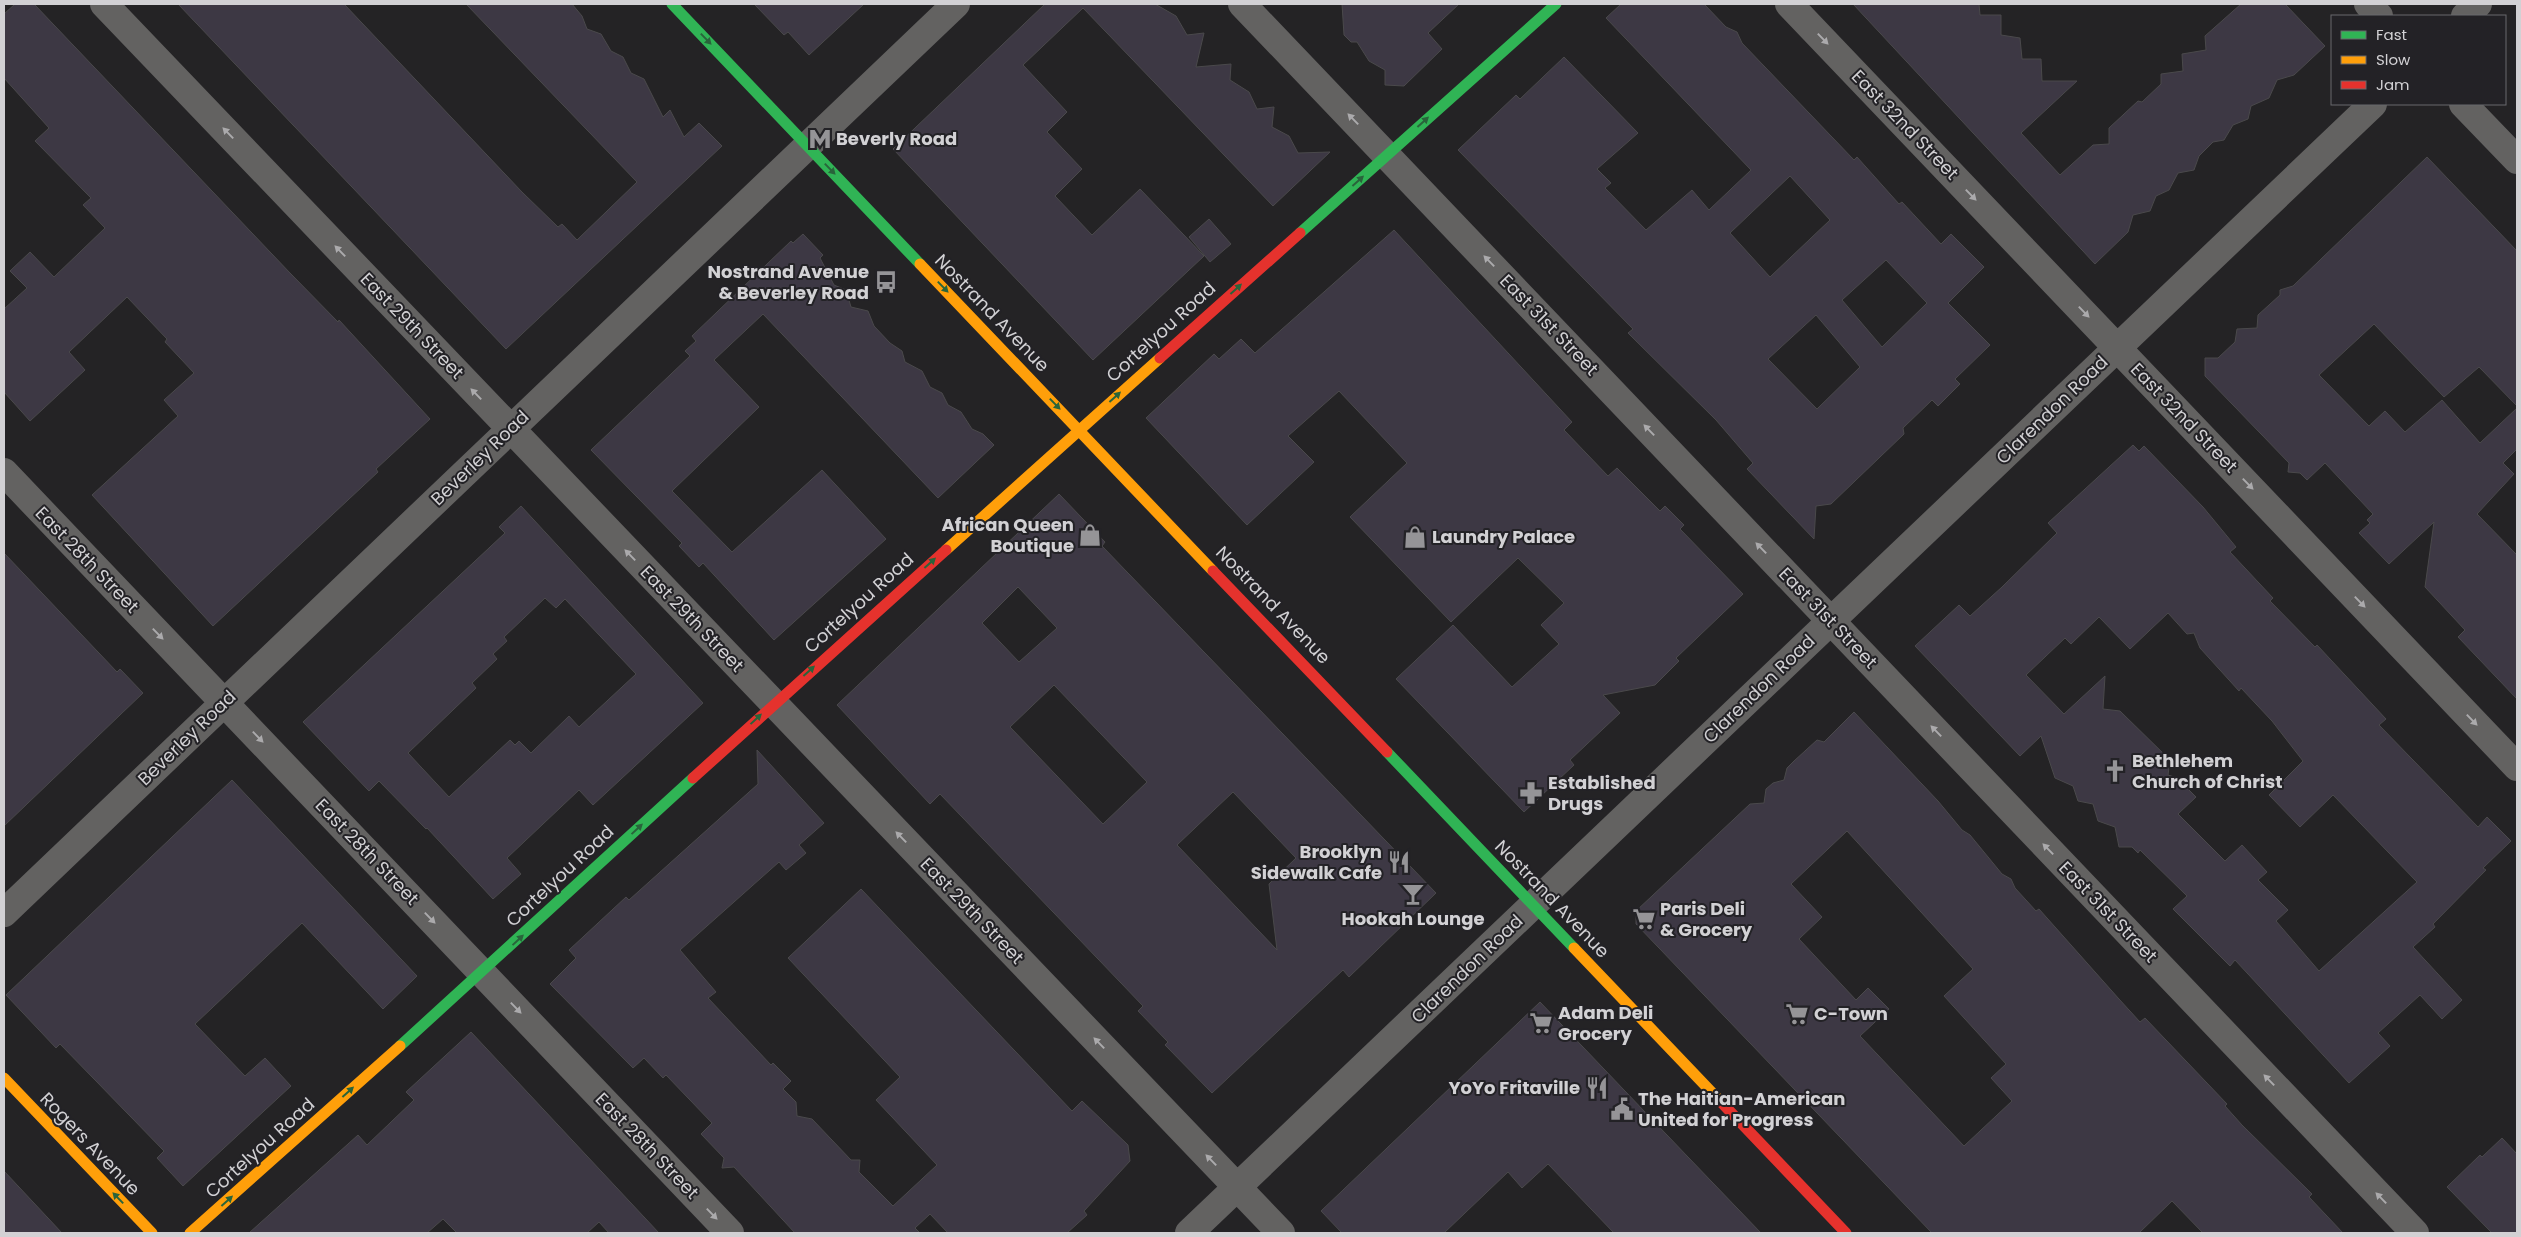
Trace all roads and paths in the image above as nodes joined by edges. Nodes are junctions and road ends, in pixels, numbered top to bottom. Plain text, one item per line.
1 (104, 4) edge
2 (672, 4) edge
3 (956, 4) edge
4 (1242, 4) edge
5 (1556, 4) edge
6 (1789, 4) edge
7 (2368, 4) edge
8 (2478, 4) edge
9 (2379, 15) edge
10 (2465, 15) edge
11 (2372, 105) edge
12 (2464, 105) edge
13 (807, 145) junction
14 (1387, 154) junction
15 (2517, 160) edge
16 (2118, 348) junction
17 (510, 429) junction
18 (1078, 429) junction
19 (4, 472) edge
20 (1831, 621) junction
21 (224, 702) junction
22 (773, 704) junction
23 (2517, 767) edge
24 (1534, 906) junction
25 (4, 913) edge
26 (482, 973) junction
27 (4, 1078) edge
28 (1238, 1188) junction
29 (152, 1233) edge
30 (190, 1233) edge
31 (730, 1233) edge
32 (1189, 1233) edge
33 (1281, 1233) edge
34 (1846, 1233) edge
35 (2414, 1233) edge

17 -> 1 street, East 29th Street
2 -> 13 main road, Nostrand Avenue
3 - 13 street, Beverley Road
14 -> 4 street, East 31st Street
14 -> 5 main road, Cortelyou Road
6 -> 16 street, East 32nd Street
7 - 9 street
8 - 10 street
11 - 16 street, Clarendon Road
12 - 15 street
13 - 17 street, Beverley Road
13 -> 18 main road, Nostrand Avenue
18 -> 14 main road, Cortelyou Road
20 -> 14 street, East 31st Street
16 - 20 street, Clarendon Road
16 -> 23 street, East 32nd Street
17 - 21 street, Beverley Road
22 -> 17 street, East 29th Street
22 -> 18 main road, Cortelyou Road
18 - 24 main road, Nostrand Avenue
19 -> 21 street, East 28th Street
20 - 24 street, Clarendon Road
35 -> 20 street, East 31st Street
21 - 25 street, Beverley Road
21 -> 26 street, East 28th Street
26 -> 22 main road, Cortelyou Road
28 -> 22 street, East 29th Street
24 - 28 street, Clarendon Road
24 - 34 main road, Nostrand Avenue
30 -> 26 main road, Cortelyou Road
26 -> 31 street, East 28th Street
29 -> 27 main road, Rogers Avenue
28 - 32 street, Clarendon Road
28 - 33 street, East 29th Street

